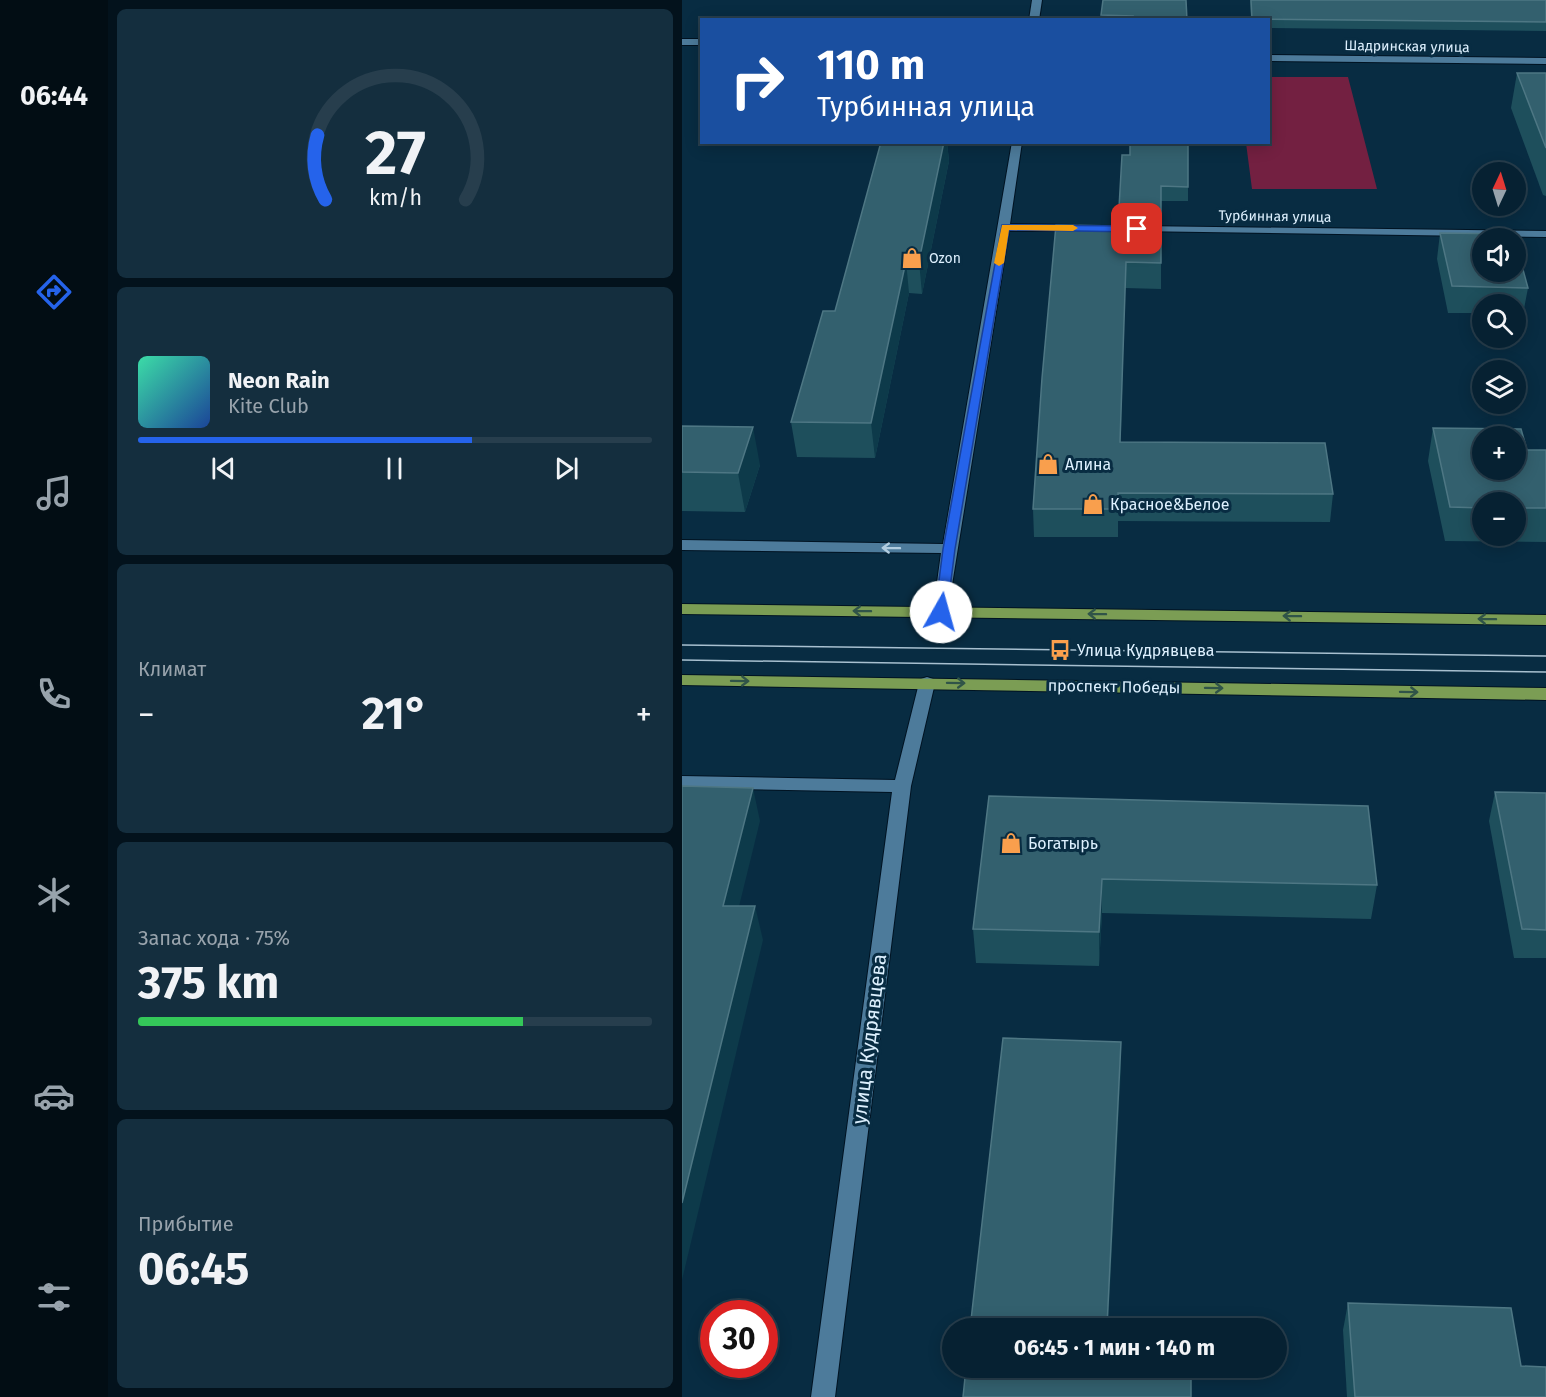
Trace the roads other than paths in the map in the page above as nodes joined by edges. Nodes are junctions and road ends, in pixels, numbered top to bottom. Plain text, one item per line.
1 (1037, 0) edge
2 (1034, 18) edge
3 (682, 42) edge
4 (700, 42) edge
5 (1270, 58) edge
6 (1546, 61) edge
7 (1017, 144) edge
8 (1005, 227) junction
9 (1085, 228) edge
10 (1130, 229) edge
11 (1546, 234) edge
12 (682, 545) edge
13 (949, 549) junction
14 (682, 609) edge
15 (941, 612) junction
16 (1546, 620) edge
17 (682, 680) edge
18 (927, 683) junction
19 (1546, 694) edge
20 (682, 782) edge
21 (902, 786) junction
22 (823, 1397) edge

1 - 2 street
3 - 4 street
5 - 6 street, Шадринская улица
7 - 8 street
8 - 9 street
8 - 13 street
10 - 11 street, Турбинная улица
13 -> 12 street
13 - 15 street
15 -> 14 main road
16 -> 15 main road
17 -> 18 main road, проспект Победы
18 -> 19 main road, проспект Победы
18 - 21 street, улица Кудрявцева
20 - 21 street
21 - 22 street, улица Кудрявцева

